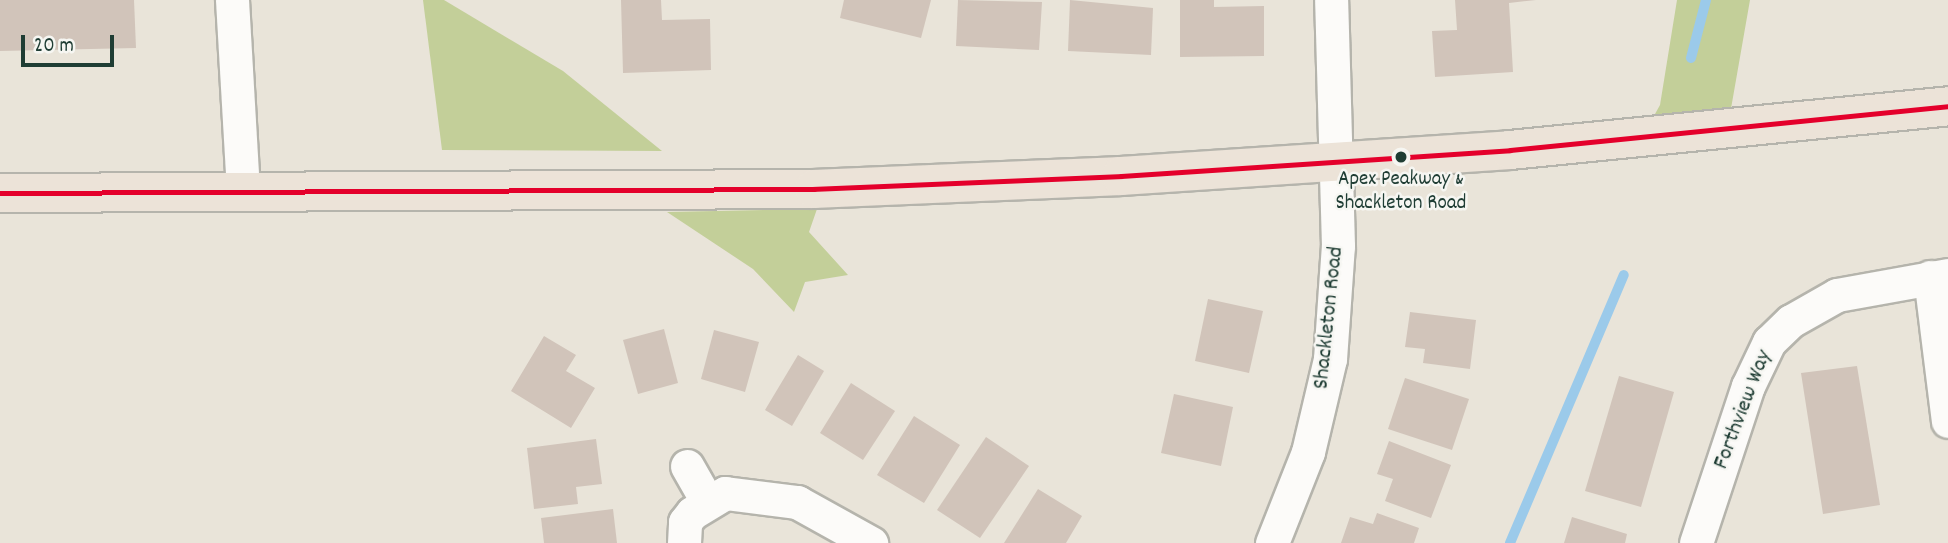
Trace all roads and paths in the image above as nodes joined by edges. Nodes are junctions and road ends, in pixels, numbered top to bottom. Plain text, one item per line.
1 (232, 0) edge
2 (1331, 0) edge
3 (1948, 106) edge
4 (1335, 162) junction
5 (243, 190) junction
6 (0, 193) edge
7 (1939, 276) edge
8 (1948, 421) edge
9 (688, 466) dead end
10 (707, 501) junction
11 (684, 543) edge
12 (871, 543) edge
13 (1272, 543) edge
14 (1696, 543) edge

1 - 5 street
2 - 4 street, Shackleton Road
3 - 4 main road
4 - 5 main road
4 - 13 street, Shackleton Road
5 - 6 main road
7 - 8 street
7 - 14 street, Forthview Way
9 - 10 street
10 - 11 street
10 - 12 street

